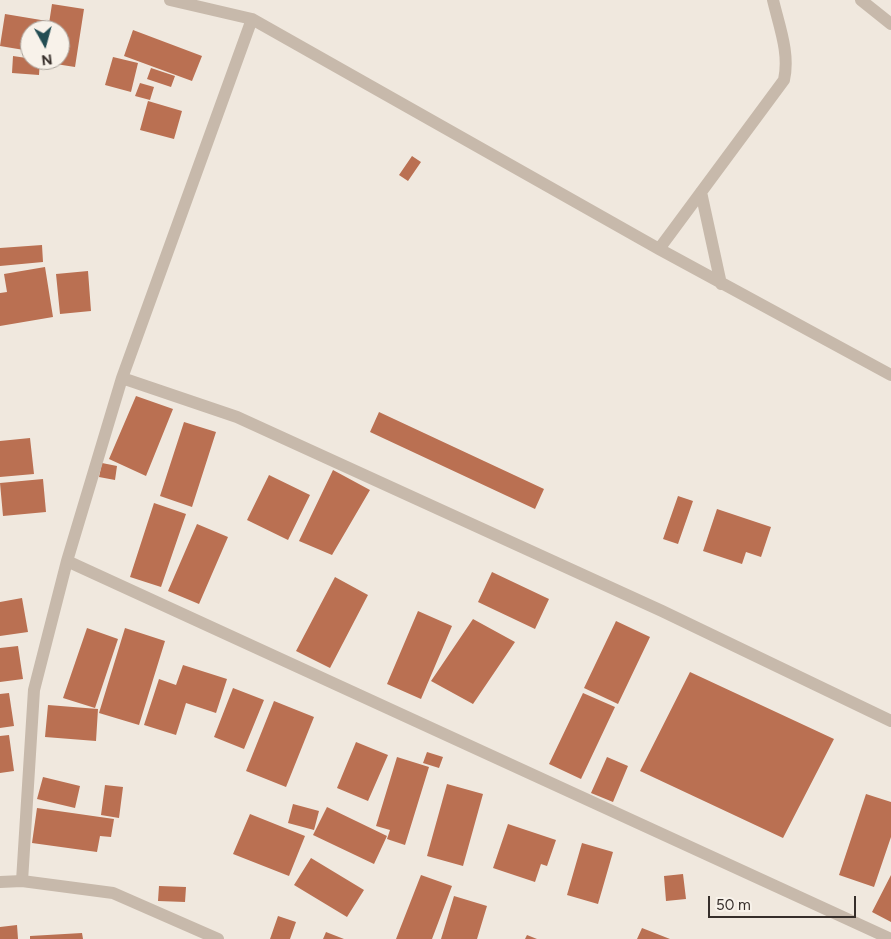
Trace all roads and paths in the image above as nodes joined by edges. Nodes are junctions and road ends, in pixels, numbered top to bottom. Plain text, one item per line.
1 (170, 0) edge
2 (773, 0) edge
3 (861, 0) edge
4 (252, 19) junction
5 (891, 24) edge
6 (701, 192) junction
7 (659, 249) junction
8 (721, 284) junction
9 (891, 375) edge
10 (122, 378) junction
11 (67, 561) junction
12 (891, 721) edge
13 (22, 881) junction
14 (0, 882) edge
15 (218, 939) edge
16 (891, 939) edge

1 - 4 street
2 - 6 street
3 - 5 street
4 - 7 street
4 - 10 street
6 - 7 street
6 - 8 street
7 - 8 street
8 - 9 street
10 - 11 street
10 - 12 street
11 - 13 street
11 - 16 street
13 - 14 street
13 - 15 street

